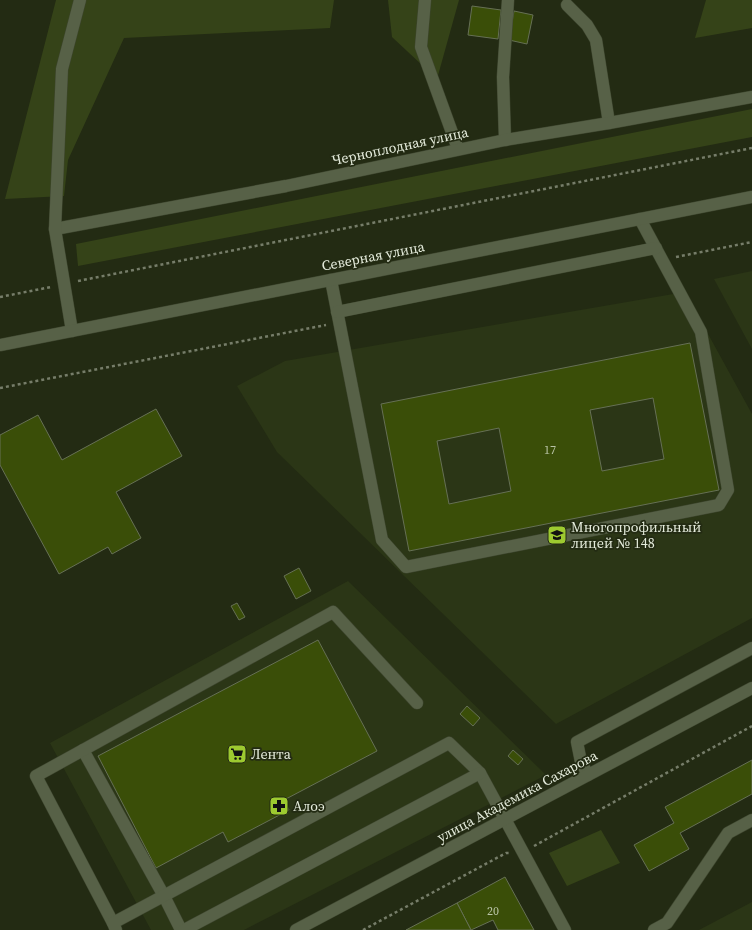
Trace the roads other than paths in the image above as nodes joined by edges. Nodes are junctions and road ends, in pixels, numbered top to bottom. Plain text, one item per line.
1 (80, 0) edge
2 (426, 0) edge
3 (508, 0) edge
4 (567, 5) dead end
5 (752, 97) edge
6 (609, 123) junction
7 (505, 140) junction
8 (458, 148) junction
9 (752, 197) edge
10 (640, 219) junction
11 (55, 229) junction
12 (656, 248) junction
13 (331, 280) junction
14 (337, 312) junction
15 (72, 330) junction
16 (0, 345) edge
17 (752, 648) edge
18 (752, 688) edge
19 (417, 703) dead end
20 (83, 750) junction
21 (480, 773) junction
22 (588, 775) junction
23 (505, 819) junction
24 (752, 820) edge
25 (164, 896) junction
26 (115, 927) edge
27 (181, 930) edge
28 (184, 930) edge
29 (296, 930) edge
30 (565, 930) edge
31 (654, 930) edge

1 - 11 street
2 - 8 street
3 - 7 street
4 - 6 street
5 - 6 street, Черноплодная улица
6 - 7 street, Черноплодная улица
7 - 8 street, Черноплодная улица
8 - 11 street, Черноплодная улица
9 - 10 street, Северная улица
10 - 12 street
10 - 13 street, Северная улица
11 - 15 street
12 - 14 street
12 - 14 street
13 - 14 street
13 - 15 street, Северная улица
15 - 16 street, Северная улица
17 - 22 street
18 - 22 street, улица Академика Сахарова
19 - 20 street
20 - 25 street
20 - 26 street
21 - 23 street
21 - 25 street
21 - 28 street
22 - 23 street, улица Академика Сахарова
23 - 29 street, улица Академика Сахарова
23 - 30 street
24 - 31 street
25 - 26 street
25 - 27 street

